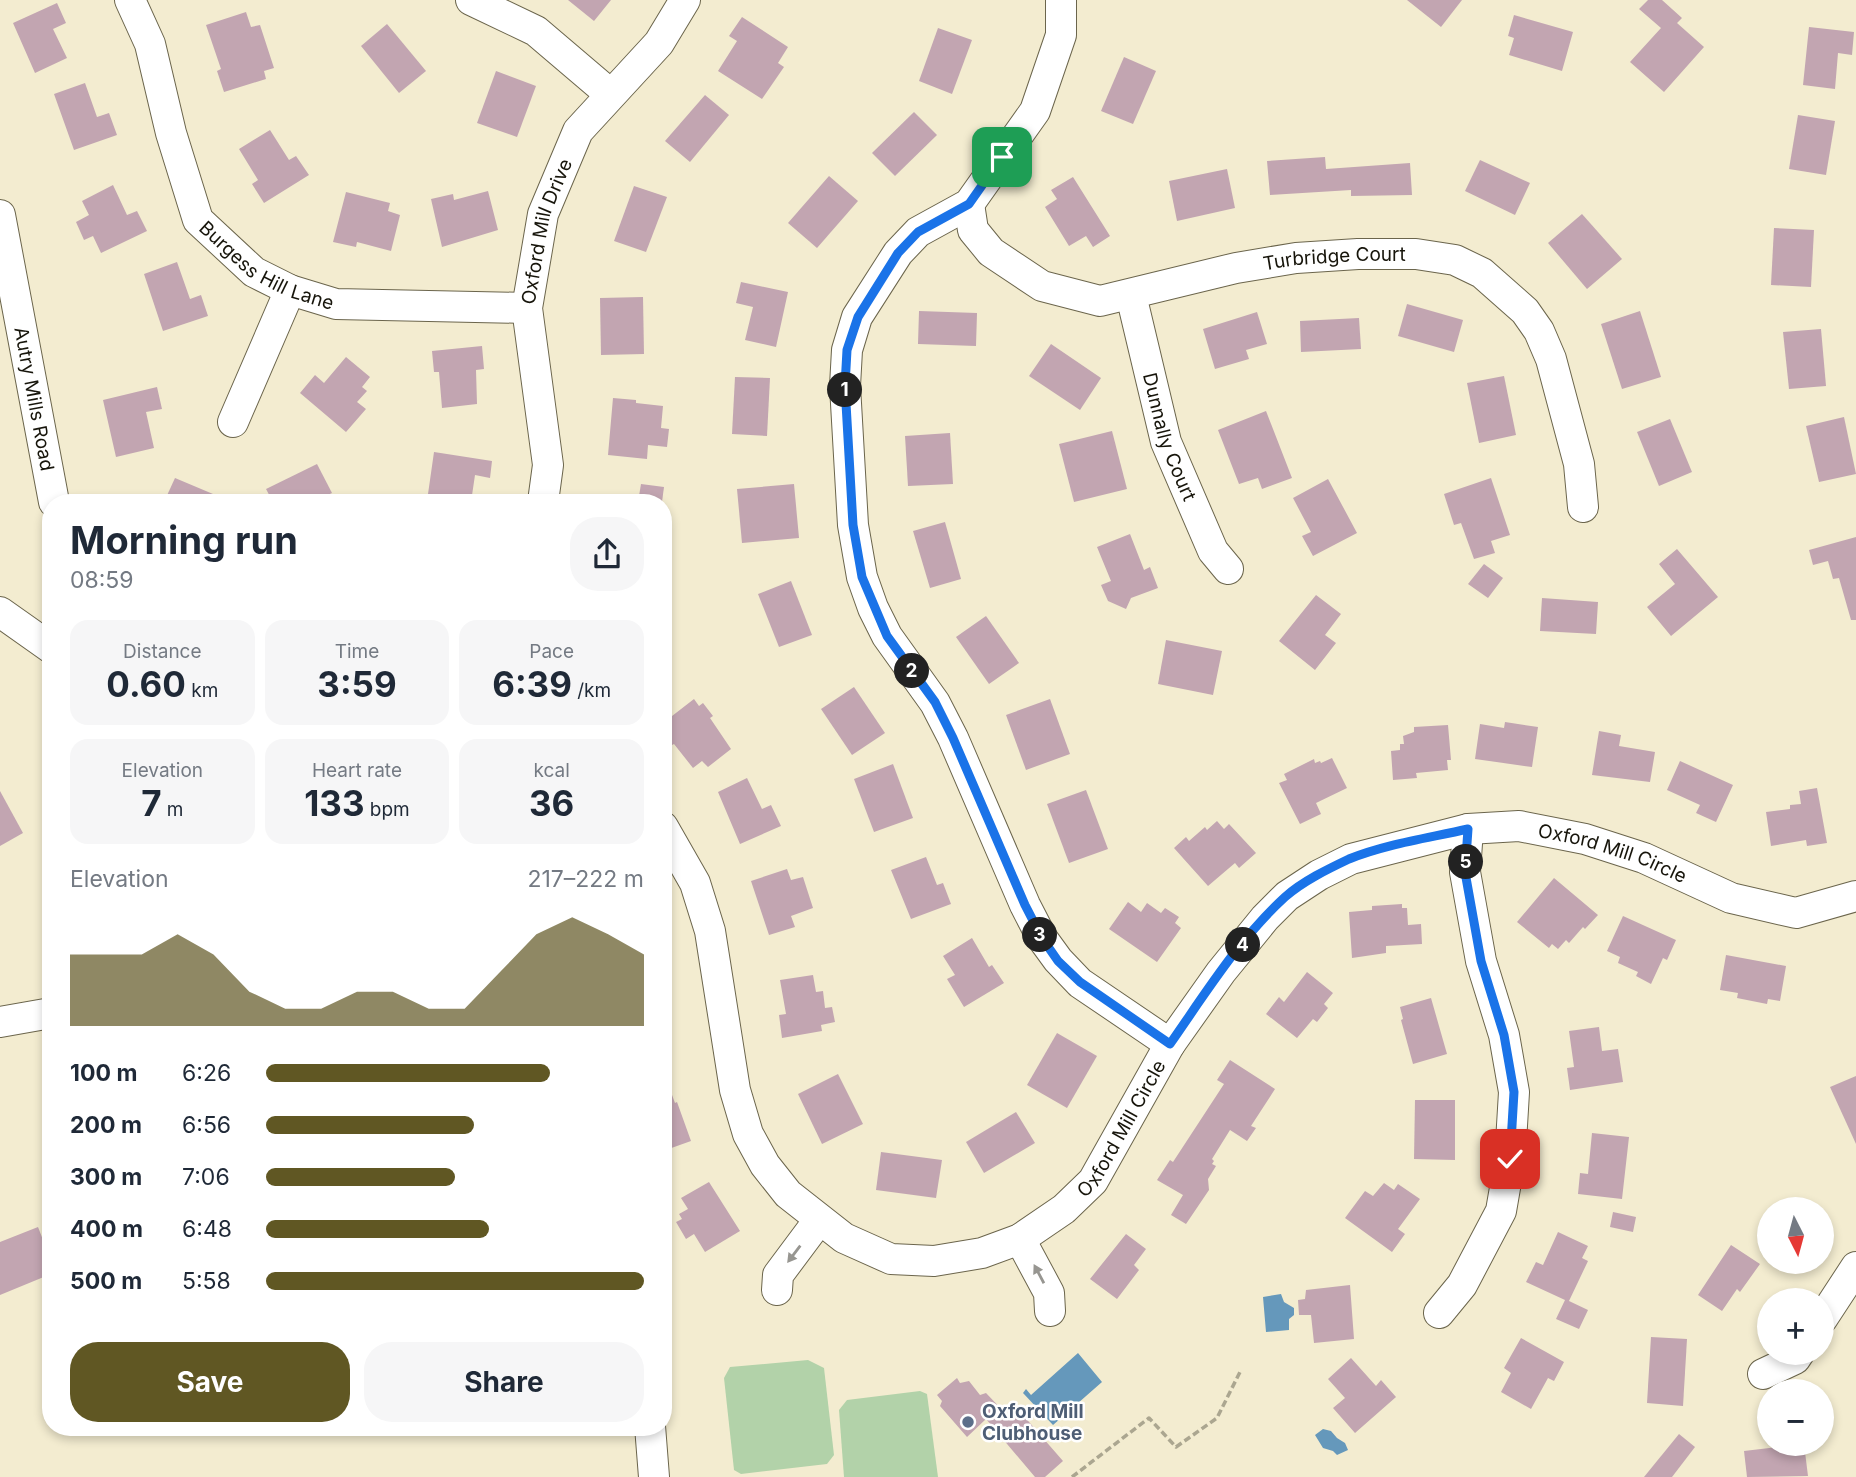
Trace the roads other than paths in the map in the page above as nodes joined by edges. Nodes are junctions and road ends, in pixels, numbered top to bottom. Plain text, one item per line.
1 (130, 0) edge
2 (471, 0) edge
3 (685, 0) edge
4 (1061, 0) edge
5 (610, 94) junction
6 (969, 204) junction
7 (0, 215) edge
8 (290, 290) junction
9 (1131, 295) junction
10 (527, 308) junction
11 (233, 422) dead end
12 (52, 494) edge
13 (544, 494) edge
14 (1583, 508) dead end
15 (1228, 569) dead end
16 (0, 612) edge
17 (42, 642) edge
18 (1468, 829) junction
19 (672, 843) edge
20 (1856, 896) edge
21 (42, 1015) edge
22 (0, 1022) edge
23 (1170, 1044) junction
24 (819, 1220) junction
25 (1020, 1239) junction
26 (1856, 1267) edge
27 (777, 1290) dead end
28 (1834, 1301) edge
29 (1050, 1311) dead end
30 (1438, 1312) dead end
31 (1782, 1365) edge
32 (1763, 1374) dead end
33 (651, 1436) edge
34 (654, 1477) edge

1 - 8 street, Burgess Hill Lane
2 - 5 street
3 - 5 street, Oxford Mill Drive
4 - 6 street
5 - 10 street, Oxford Mill Drive
6 - 9 street, Turbridge Court
6 - 23 street
7 - 12 street, Autry Mills Road
8 - 10 street, Burgess Hill Lane
8 - 11 street
9 - 14 street, Turbridge Court
9 - 15 street, Dunnally Court
10 - 13 street, Oxford Mill Drive
16 - 17 street
18 - 20 street, Oxford Mill Circle
18 - 23 street, Oxford Mill Circle
18 - 30 street
19 - 24 street, Oxford Mill Circle
21 - 22 street
23 - 25 street, Oxford Mill Circle
24 - 25 street, Oxford Mill Circle
24 -> 27 street
29 -> 25 street
26 - 28 street
31 - 32 street
33 - 34 street

